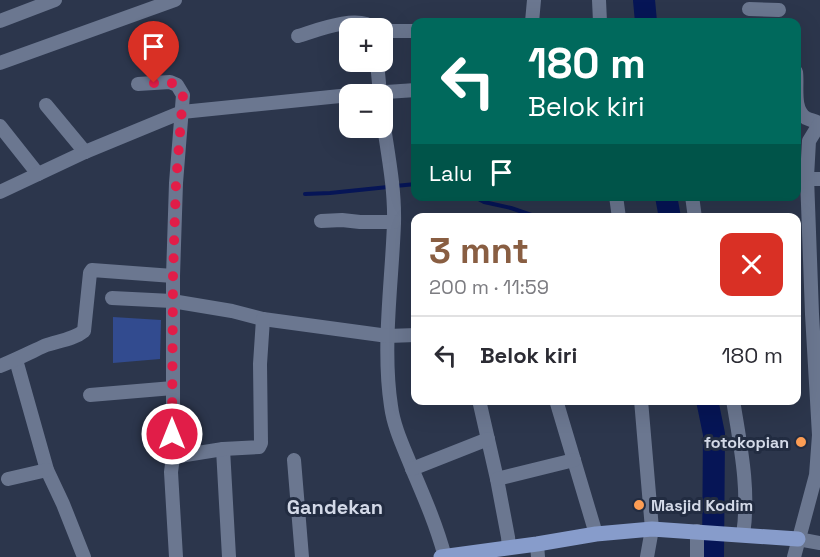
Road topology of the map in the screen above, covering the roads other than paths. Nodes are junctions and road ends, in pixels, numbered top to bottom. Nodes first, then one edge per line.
1 (55, 0) edge
2 (152, 0) edge
3 (175, 0) edge
4 (534, 0) edge
5 (599, 0) edge
6 (749, 9) dead end
7 (780, 11) edge
8 (532, 18) edge
9 (600, 18) edge
10 (0, 21) edge
11 (339, 25) edge
12 (393, 31) edge
13 (411, 31) edge
14 (298, 36) dead end
15 (0, 57) edge
16 (0, 63) edge
17 (138, 84) dead end
18 (411, 90) edge
19 (393, 92) edge
20 (339, 96) edge
21 (46, 105) dead end
22 (183, 112) junction
23 (801, 113) edge
24 (820, 123) edge
25 (0, 126) edge
26 (385, 138) edge
27 (85, 152) junction
28 (808, 152) edge
29 (38, 174) junction
30 (808, 178) edge
31 (0, 192) edge
32 (321, 221) dead end
33 (394, 222) junction
34 (173, 276) junction
35 (112, 298) dead end
36 (172, 302) junction
37 (816, 314) edge
38 (263, 319) junction
39 (411, 335) edge
40 (388, 336) junction
41 (16, 360) junction
42 (0, 366) edge
43 (173, 388) junction
44 (90, 395) dead end
45 (480, 405) edge
46 (558, 405) edge
47 (641, 405) edge
48 (734, 405) edge
49 (488, 440) junction
50 (223, 450) junction
51 (172, 457) junction
52 (294, 460) dead end
53 (574, 460) junction
54 (412, 469) junction
55 (47, 470) junction
56 (8, 479) dead end
57 (497, 480) junction
58 (652, 528) junction
59 (700, 532) junction
60 (596, 534) junction
61 (739, 534) junction
62 (798, 539) junction
63 (820, 543) edge
64 (508, 548) junction
65 (537, 551) edge
66 (84, 557) edge
67 (176, 557) edge
68 (229, 557) edge
69 (302, 557) edge
70 (444, 557) edge
71 (647, 557) edge
72 (697, 557) edge
73 (794, 557) edge

1 - 10 street
2 - 15 street
3 - 16 street
4 - 8 street
5 - 9 street
6 - 7 street
11 - 14 street
12 - 13 street
17 - 22 street
18 - 19 street
20 - 22 street
21 - 27 street
22 - 27 street
22 - 34 street
23 - 24 street
24 - 28 street
25 - 29 street
26 - 33 street
27 - 29 street
28 - 30 street
29 - 31 street
30 - 37 street
32 - 33 street
33 - 40 street
34 - 36 street
34 - 41 street
35 - 36 street
36 - 38 street
36 - 43 street
37 - 62 street
38 - 40 street
38 - 50 street
39 - 40 street
40 - 54 street
41 - 42 street
41 - 55 street
43 - 44 street
43 - 51 street
45 - 49 street
46 - 53 street
47 - 58 street
48 - 61 street
49 - 54 street
49 - 57 street
50 - 51 street
50 - 68 street
51 - 67 street
52 - 69 street
53 - 57 street
53 - 60 street
54 - 70 street
55 - 56 street
55 - 66 street
57 - 64 street
58 - 59 main road
58 - 60 main road
58 - 71 street
59 - 61 main road
59 - 72 street
60 - 65 main road
61 - 62 main road
62 - 63 street
62 - 73 street
64 - 65 main road
64 - 70 main road

